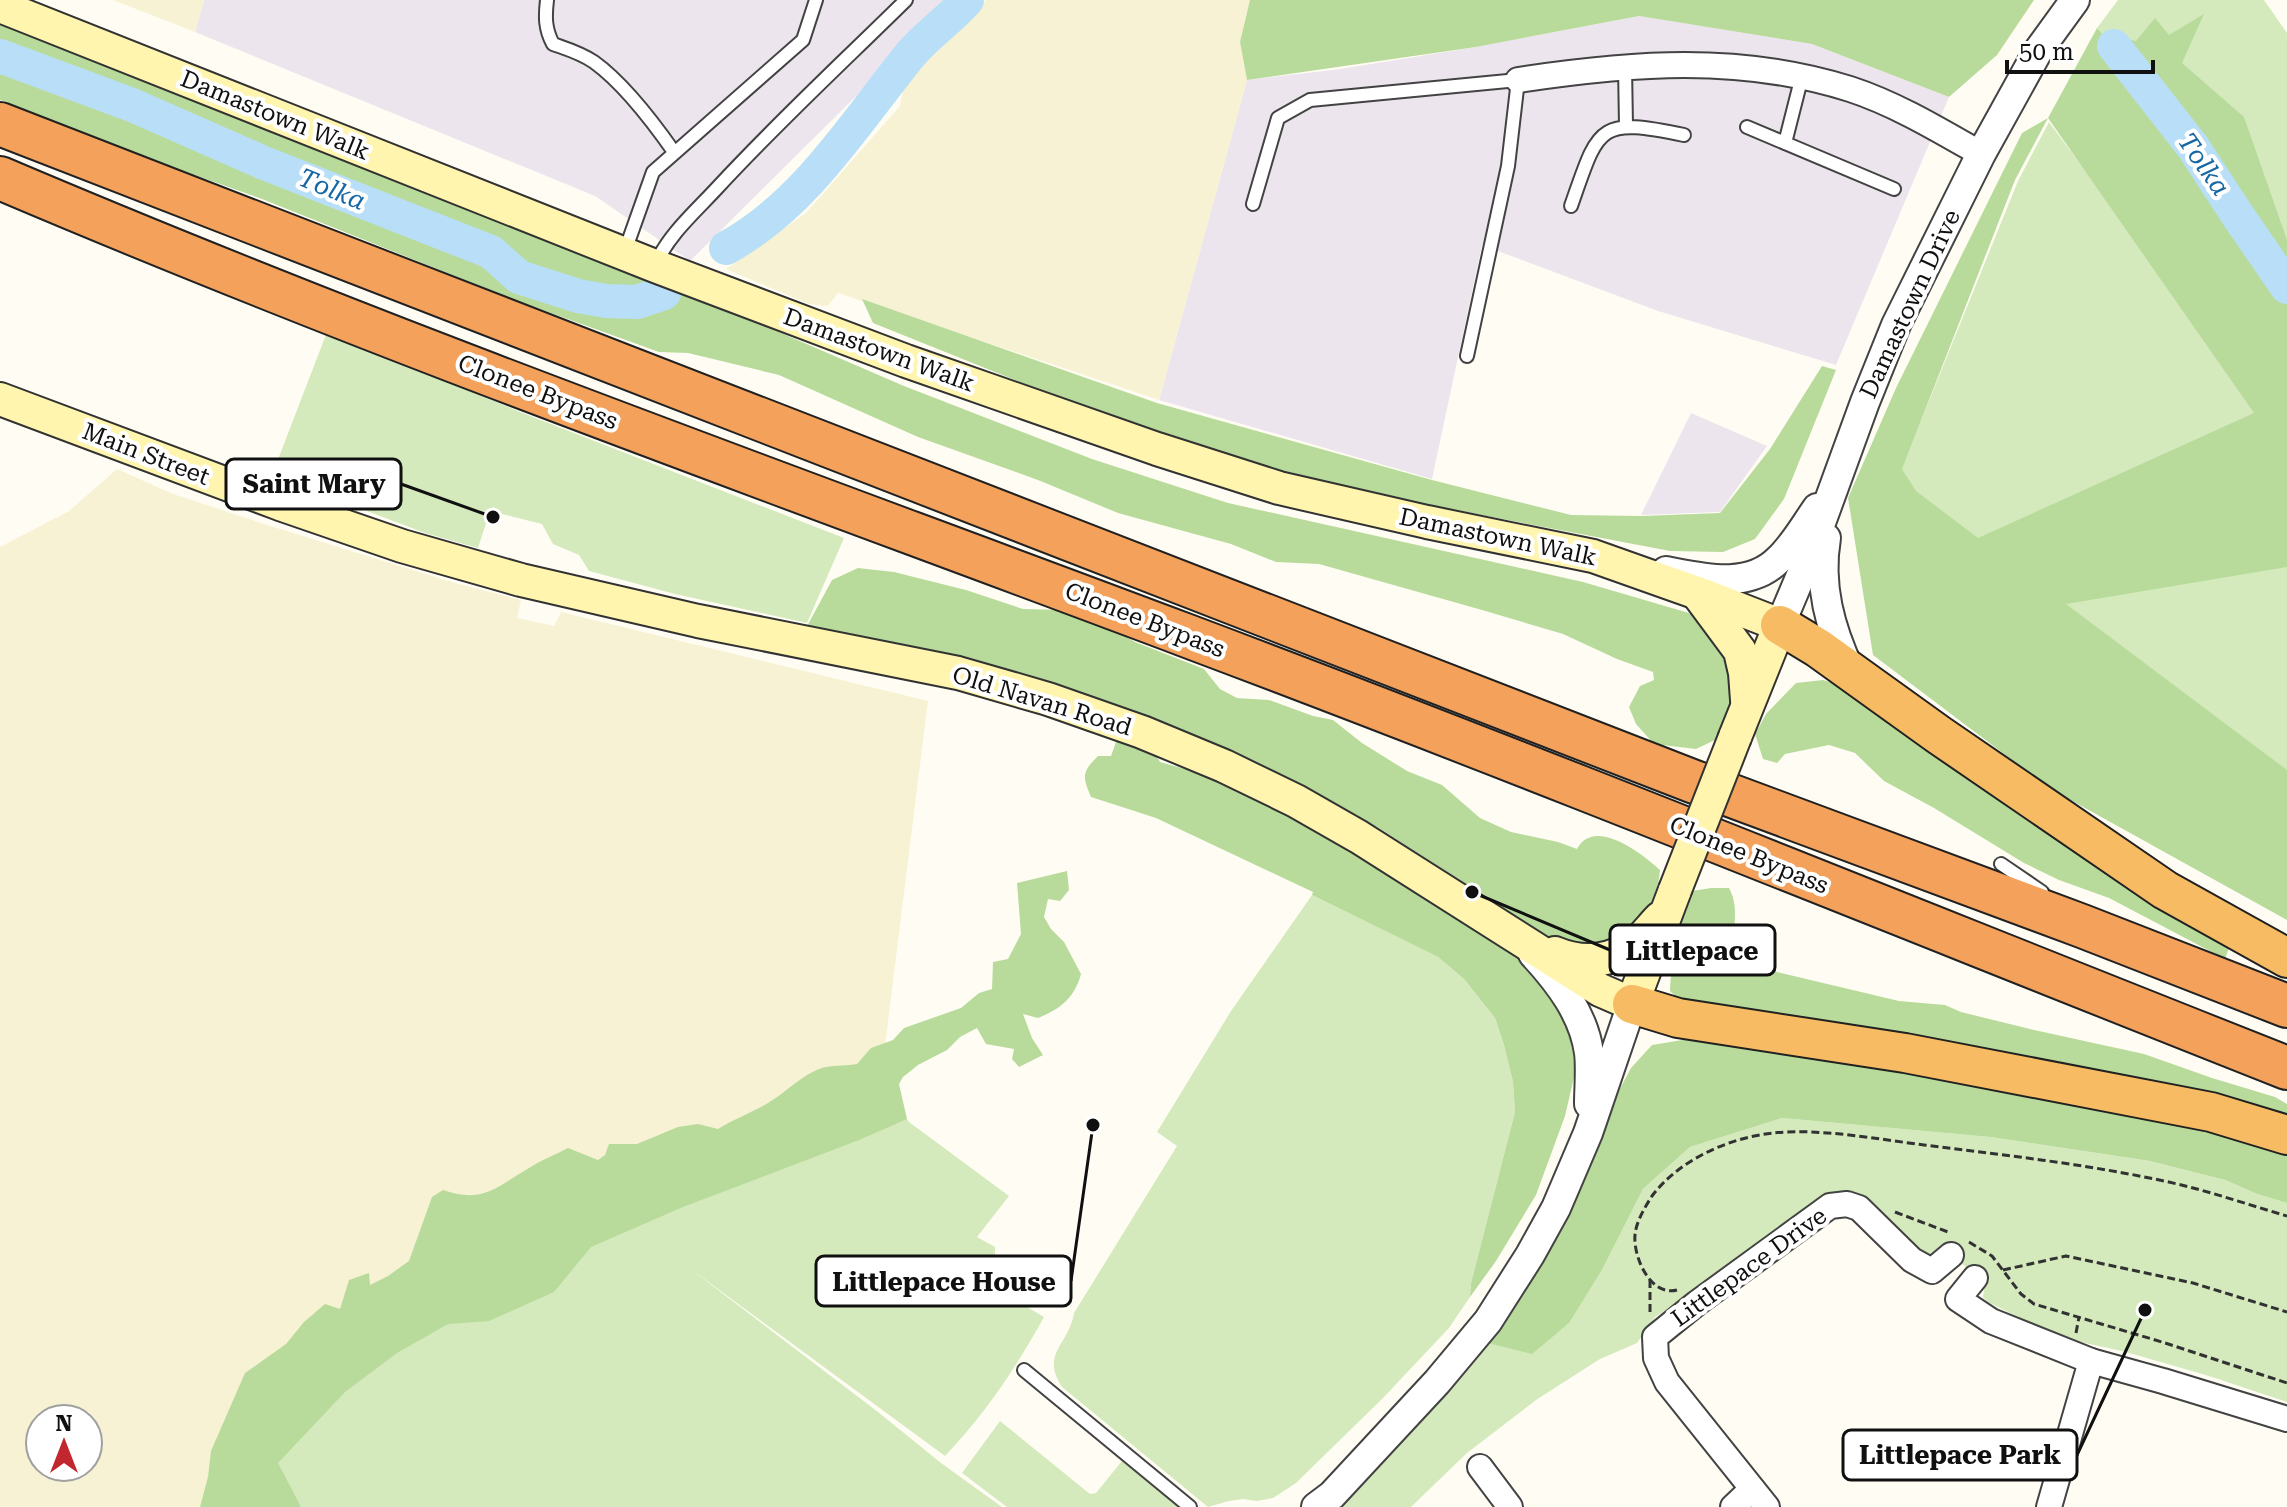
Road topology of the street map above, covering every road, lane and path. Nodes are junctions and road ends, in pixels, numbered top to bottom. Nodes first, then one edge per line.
1 (547, 0) edge
2 (816, 0) edge
3 (906, 0) edge
4 (2075, 0) edge
5 (0, 6) edge
6 (1625, 66) junction
7 (1802, 76) junction
8 (1518, 80) junction
9 (0, 124) edge
10 (1626, 126) junction
11 (1747, 127) dead end
12 (1684, 135) dead end
13 (1785, 143) junction
14 (674, 152) junction
15 (1981, 154) junction
16 (0, 178) edge
17 (1894, 189) dead end
18 (1253, 204) dead end
19 (1571, 206) dead end
20 (624, 254) junction
21 (655, 266) junction
22 (1467, 356) dead end
23 (0, 399) edge
24 (1836, 482) junction
25 (1593, 556) junction
26 (521, 580) joint
27 (1697, 593) junction
28 (1780, 625) junction
29 (1836, 661) junction
30 (1748, 704) junction
31 (2001, 864) dead end
32 (1671, 901) junction
33 (2064, 909) junction
34 (1518, 938) junction
35 (2287, 958) edge
36 (1632, 1004) junction
37 (2287, 1006) edge
38 (2287, 1068) edge
39 (1588, 1133) junction
40 (2287, 1135) edge
41 (2287, 1216) edge
42 (1951, 1255) dead end
43 (2003, 1270) dead end
44 (1975, 1278) dead end
45 (1650, 1280) junction
46 (1678, 1289) dead end
47 (1650, 1312) dead end
48 (2287, 1312) edge
49 (2091, 1361) junction
50 (1024, 1370) dead end
51 (2287, 1419) edge
52 (1480, 1467) dead end
53 (1760, 1498) edge
54 (1190, 1507) edge
55 (1316, 1507) edge
56 (1510, 1507) edge
57 (1733, 1507) edge
58 (2049, 1507) edge

1 - 14 lane
2 - 14 lane
3 - 21 lane
4 - 15 street, Damastown Drive
5 - 20 main road, Damastown Walk
6 - 7 street
6 - 8 street
6 - 10 lane
7 - 13 lane
7 - 15 street
8 - 18 lane
8 - 22 lane
9 - 33 highway, Clonee Bypass
10 - 12 lane
10 - 19 lane
11 - 13 lane
13 - 17 lane
14 - 20 lane
15 - 24 street, Damastown Drive
16 - 38 highway, Clonee Bypass
20 - 21 main road, Damastown Walk
21 - 25 main road, Damastown Walk
23 - 26 main road, Main Street
24 - 25 street
24 - 28 street, Damastown Drive
24 - 29 street
25 - 27 main road, Damastown Walk
26 - 34 main road, Old Navan Road
27 - 28 main road, Damastown Walk
27 - 30 main road
28 - 29 highway
28 - 30 main road
29 - 30 main road
29 - 35 highway
30 - 32 main road, bridge
31 - 33 lane
32 - 34 main road
32 - 36 main road
33 - 37 highway, Clonee Bypass
34 - 36 main road, Old Navan Road
34 - 39 street, Old Navan Road
36 - 39 street
36 - 40 highway
39 - 55 street
41 - 45 path
42 - 53 street, Littlepace Drive
43 - 48 path
44 - 49 street
45 - 46 path
45 - 47 path
49 - 51 street
49 - 58 street
50 - 54 lane
52 - 56 street
53 - 57 street, Littlepace Drive

